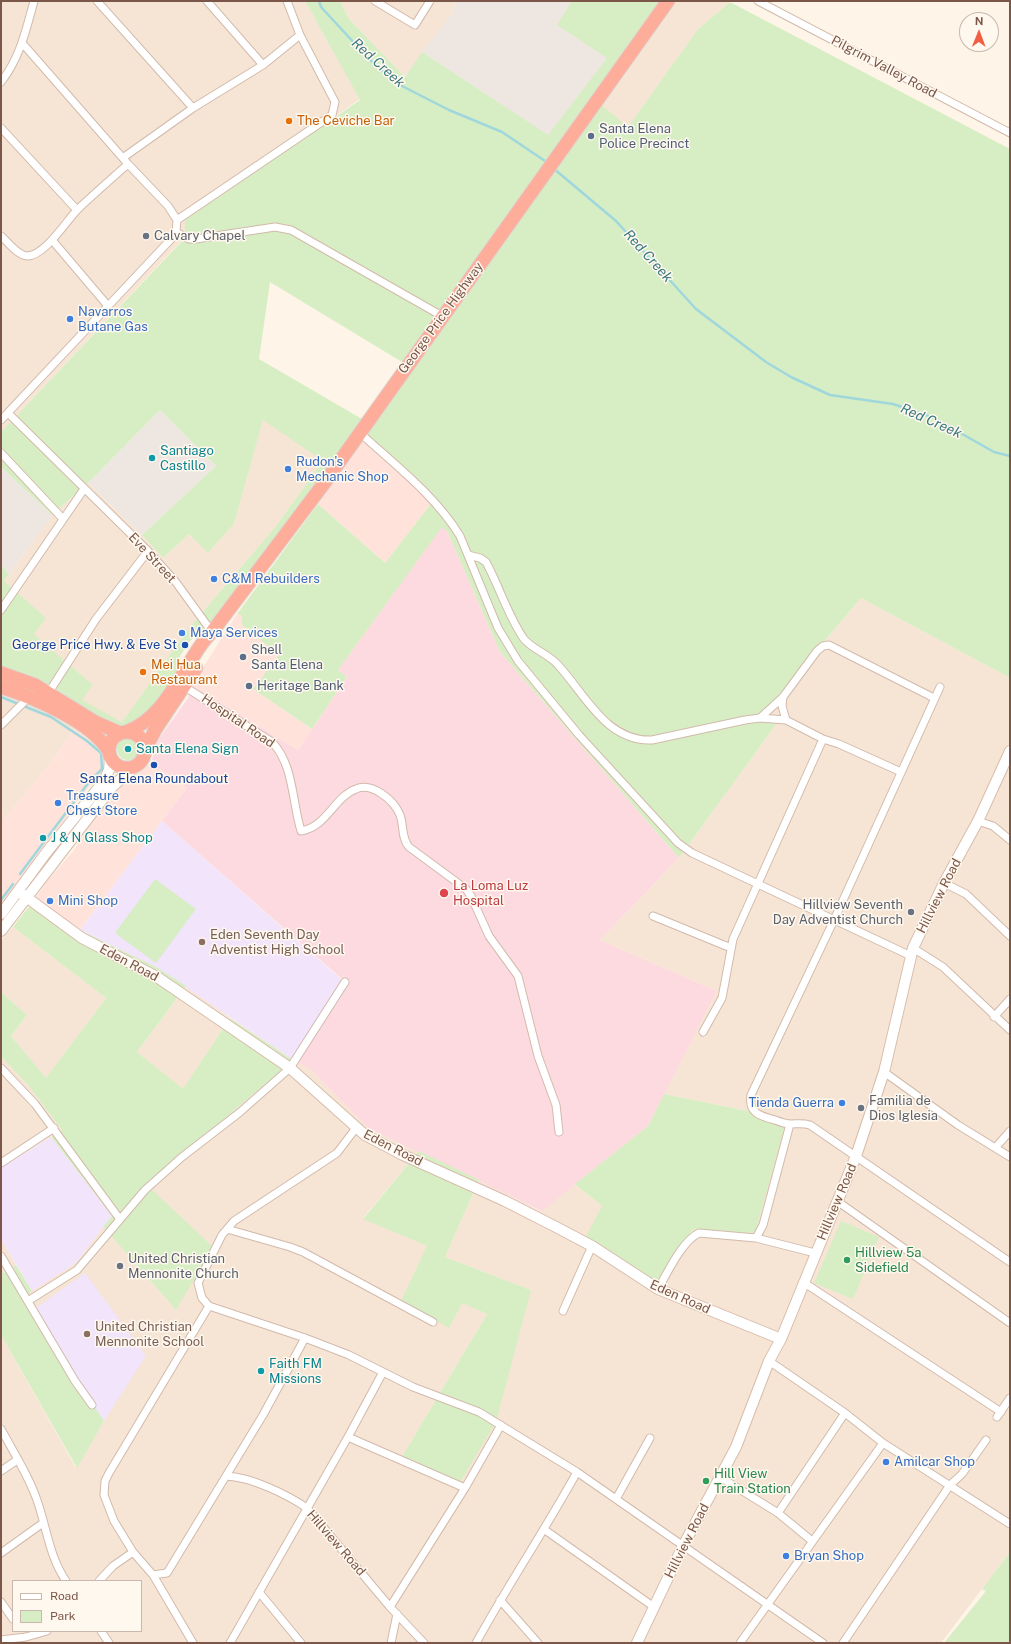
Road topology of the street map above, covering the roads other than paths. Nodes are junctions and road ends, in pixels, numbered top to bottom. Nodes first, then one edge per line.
1 (34, 1) edge
2 (97, 1) edge
3 (207, 1) edge
4 (287, 1) edge
5 (375, 1) edge
6 (430, 1) edge
7 (668, 1) edge
8 (758, 1) edge
9 (300, 35) junction
10 (23, 44) junction
11 (263, 65) junction
12 (4, 73) edge
13 (1, 82) edge
14 (193, 108) junction
15 (1, 128) edge
16 (1010, 133) edge
17 (124, 157) junction
18 (128, 164) junction
19 (77, 210) junction
20 (177, 220) junction
21 (176, 232) junction
22 (1, 236) edge
23 (52, 240) junction
24 (108, 306) junction
25 (442, 316) junction
26 (8, 413) junction
27 (1, 420) edge
28 (359, 432) junction
29 (1, 453) edge
30 (84, 489) junction
31 (63, 519) junction
32 (148, 552) junction
33 (468, 555) junction
34 (1, 610) edge
35 (212, 632) junction
36 (1, 673) edge
37 (1, 687) edge
38 (185, 687) junction
39 (940, 687) dead end
40 (49, 692) junction
41 (28, 696) junction
42 (783, 697) junction
43 (934, 698) junction
44 (760, 718) junction
45 (786, 720) junction
46 (1, 725) edge
47 (123, 732) junction
48 (823, 739) junction
49 (145, 750) junction
50 (1010, 751) edge
51 (109, 755) junction
52 (134, 767) junction
53 (901, 772) junction
54 (978, 821) junction
55 (1010, 840) edge
56 (944, 883) junction
57 (757, 884) junction
58 (18, 891) junction
59 (28, 898) junction
60 (1, 914) edge
61 (653, 916) dead end
62 (834, 920) junction
63 (1, 931) edge
64 (1010, 936) edge
65 (730, 948) junction
66 (912, 952) junction
67 (345, 982) dead end
68 (1010, 999) edge
69 (994, 1017) junction
70 (1010, 1030) edge
71 (703, 1032) dead end
72 (1, 1068) edge
73 (290, 1068) junction
74 (884, 1072) junction
75 (790, 1124) junction
76 (54, 1128) junction
77 (356, 1128) junction
78 (1010, 1131) edge
79 (559, 1132) dead end
80 (996, 1147) junction
81 (856, 1156) junction
82 (1010, 1157) edge
83 (1, 1163) edge
84 (837, 1201) junction
85 (119, 1218) junction
86 (227, 1229) junction
87 (756, 1238) junction
88 (592, 1246) junction
89 (815, 1253) junction
90 (1, 1256) edge
91 (1010, 1262) edge
92 (804, 1282) junction
93 (658, 1289) junction
94 (28, 1301) junction
95 (209, 1306) junction
96 (563, 1311) dead end
97 (433, 1322) dead end
98 (1010, 1323) edge
99 (306, 1338) junction
100 (780, 1339) junction
101 (769, 1361) junction
102 (383, 1372) junction
103 (1010, 1398) edge
104 (92, 1405) dead end
105 (845, 1413) junction
106 (501, 1425) junction
107 (1, 1429) edge
108 (348, 1437) junction
109 (650, 1438) dead end
110 (986, 1440) dead end
111 (884, 1443) junction
112 (17, 1460) junction
113 (1, 1470) edge
114 (577, 1472) junction
115 (226, 1476) junction
116 (720, 1477) junction
117 (950, 1485) junction
118 (465, 1488) junction
119 (616, 1499) junction
120 (307, 1508) junction
121 (778, 1513) junction
122 (43, 1523) junction
123 (1010, 1524) edge
124 (545, 1530) junction
125 (812, 1541) junction
126 (683, 1546) junction
127 (133, 1552) junction
128 (1, 1553) edge
129 (153, 1575) junction
130 (66, 1580) edge
131 (99, 1580) edge
132 (259, 1592) junction
133 (500, 1600) junction
134 (1, 1602) edge
135 (767, 1604) junction
136 (390, 1607) junction
137 (654, 1607) junction
138 (396, 1614) junction
139 (12, 1618) edge
140 (39, 1632) edge
141 (102, 1632) edge
142 (24, 1634) edge
143 (1, 1640) edge
144 (109, 1643) edge
145 (193, 1643) edge
146 (230, 1643) edge
147 (301, 1643) edge
148 (391, 1643) edge
149 (424, 1643) edge
150 (476, 1643) edge
151 (538, 1643) edge
152 (637, 1643) edge
153 (740, 1643) edge
154 (823, 1643) edge
155 (843, 1643) edge

1 - 10 street
2 - 14 street
3 - 11 street
4 - 9 street
5 - 6 street
7 - 25 highway, George Price Highway
8 - 16 street, Pilgrim Valley Road
9 - 11 street
9 - 20 street
10 - 12 street
10 - 17 street
11 - 14 street
12 - 13 street
14 - 17 street
15 - 19 street
17 - 18 street
18 - 19 street
18 - 20 street
19 - 23 street
20 - 21 street
21 - 24 street
21 - 25 street
22 - 23 street
23 - 24 street
24 - 26 street
25 - 28 highway, George Price Highway
26 - 27 street
26 - 30 street, Eve Street
28 - 33 street
28 - 35 highway, George Price Highway
29 - 31 street
30 - 31 street
30 - 32 street, Eve Street
31 - 34 street
32 - 35 street, Eve Street
32 - 40 street
33 - 44 street
33 - 57 street
35 - 38 highway, George Price Highway
35 - 47 highway, George Price Highway
36 - 40 highway
37 - 41 highway
38 - 49 highway, George Price Highway
38 - 79 street, Hospital Road
39 - 43 street
40 - 47 highway
41 - 46 street
41 - 51 highway
42 - 43 street
42 - 44 street
42 - 45 street
43 - 53 street
44 - 45 street
45 - 48 street
47 - 49 highway
47 - 51 highway
48 - 53 street
48 - 57 street
49 - 52 highway
50 - 54 street, Hillview Road
51 - 52 highway
51 - 58 street
52 - 59 street
53 - 62 street
54 - 55 street
54 - 56 street, Hillview Road
56 - 64 street
56 - 66 street, Hillview Road
57 - 62 street
57 - 65 street
58 - 59 street, Eden Road
58 - 60 street
59 - 63 street
59 - 73 street, Eden Road
61 - 65 street
62 - 66 street
62 - 75 street
65 - 71 street
66 - 69 street
66 - 74 street, Hillview Road
67 - 73 street
68 - 69 street
69 - 70 street
72 - 76 street
73 - 77 street, Eden Road
73 - 85 street
74 - 80 street
74 - 81 street, Hillview Road
75 - 81 street
75 - 87 street
76 - 83 street
76 - 85 street
77 - 86 street
77 - 88 street, Eden Road
78 - 80 street
80 - 82 street
81 - 84 street, Hillview Road
81 - 91 street
84 - 89 street, Hillview Road
84 - 98 street
85 - 94 street
86 - 95 street
86 - 97 street
87 - 89 street
87 - 93 street
88 - 93 street, Eden Road
88 - 96 street
89 - 92 street, Hillview Road
90 - 94 street
92 - 100 street, Hillview Road
92 - 103 street
93 - 100 street, Eden Road
94 - 104 street
95 - 99 street
95 - 127 street
99 - 102 street
99 - 115 street
100 - 101 street, Hillview Road
101 - 105 street
101 - 116 street, Hillview Road
102 - 106 street
102 - 108 street
105 - 111 street
105 - 121 street
106 - 114 street
106 - 118 street
107 - 112 street
108 - 118 street
108 - 120 street
109 - 119 street
110 - 117 street
111 - 117 street
111 - 125 street
112 - 113 street
112 - 122 street
114 - 119 street
114 - 124 street
115 - 120 street, Hillview Road
115 - 129 street
116 - 121 street
116 - 126 street, Hillview Road
117 - 123 street
117 - 155 street
118 - 136 street
119 - 126 street
120 - 132 street
120 - 136 street, Hillview Road
121 - 125 street
122 - 128 street
122 - 130 street
124 - 133 street
124 - 137 street
125 - 135 street
126 - 135 street
126 - 137 street, Hillview Road
127 - 129 street
127 - 131 street
129 - 145 street
132 - 146 street
132 - 147 street
133 - 150 street
133 - 151 street
134 - 139 street
135 - 153 street
135 - 154 street
136 - 138 street, Hillview Road
137 - 152 street, Hillview Road
138 - 148 street
138 - 149 street, Hillview Road
140 - 142 street
141 - 144 street
142 - 143 street

